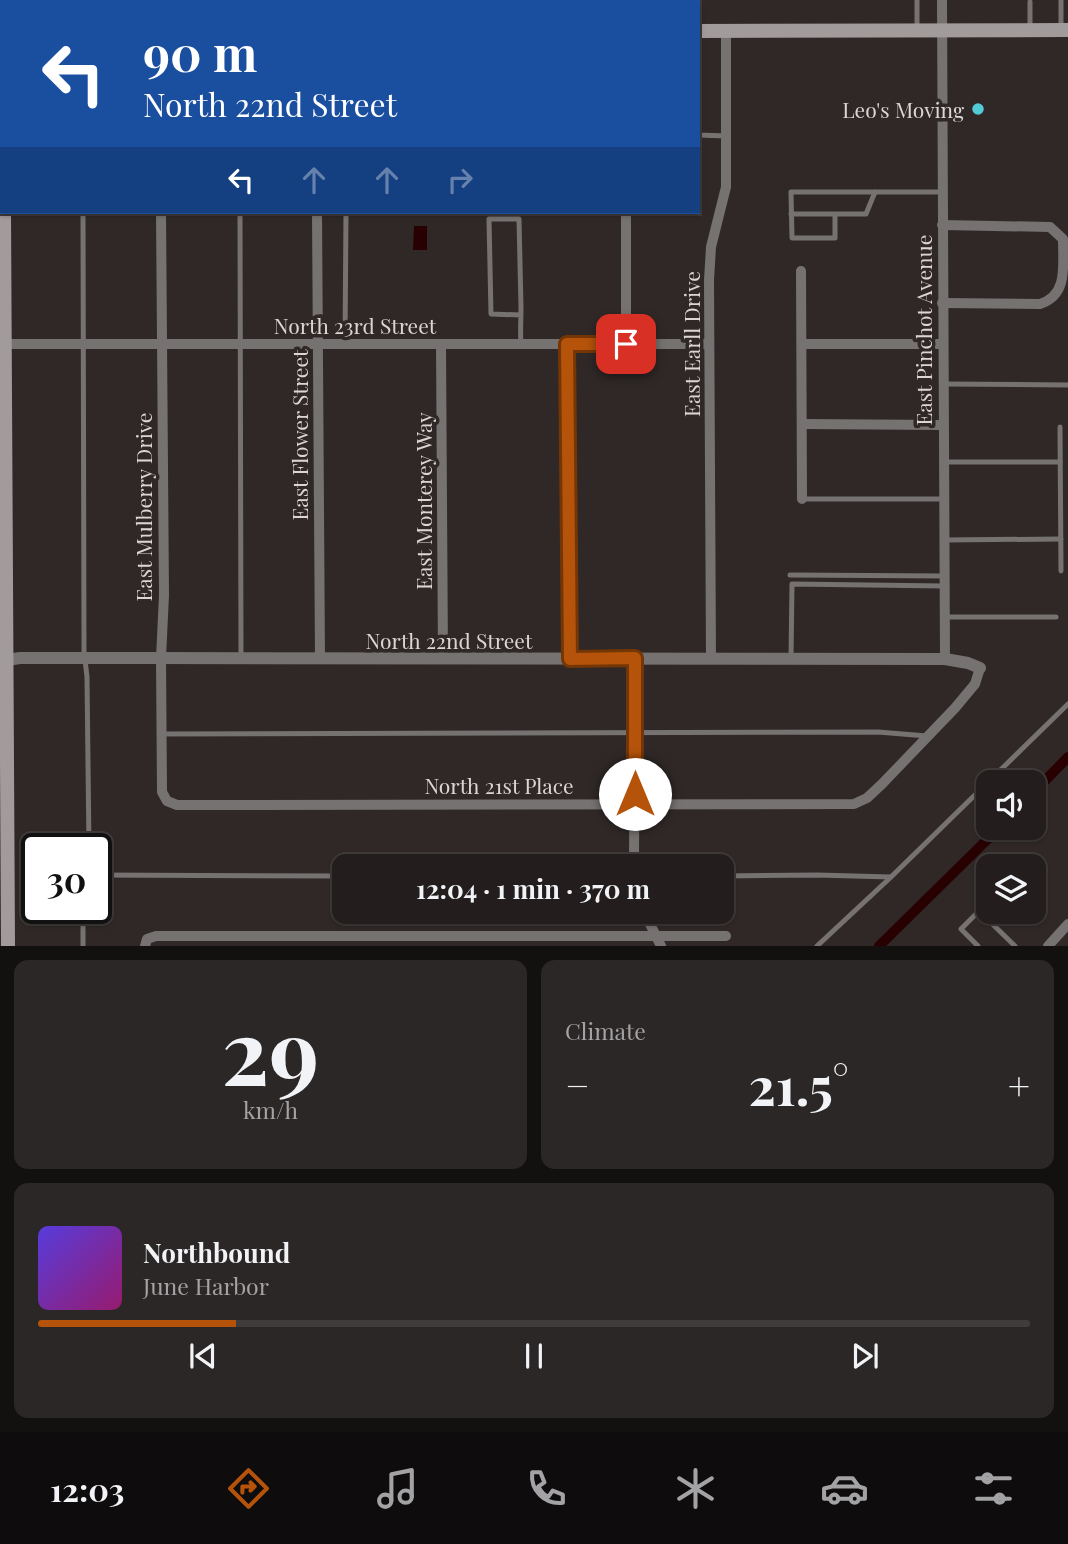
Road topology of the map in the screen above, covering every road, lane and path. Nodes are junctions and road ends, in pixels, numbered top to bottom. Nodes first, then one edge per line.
1 (254, 0) edge
2 (260, 0) edge
3 (917, 0) edge
4 (942, 0) edge
5 (1061, 1) edge
6 (1030, 2) edge
7 (917, 30) junction
8 (942, 30) junction
9 (1030, 30) junction
10 (1065, 30) edge
11 (700, 31) edge
12 (726, 31) junction
13 (700, 135) edge
14 (727, 136) junction
15 (875, 192) junction
16 (942, 192) junction
17 (4, 214) edge
18 (83, 214) edge
19 (161, 214) edge
20 (240, 214) edge
21 (317, 214) edge
22 (346, 214) edge
23 (626, 214) edge
24 (792, 214) junction
25 (835, 215) junction
26 (942, 225) junction
27 (2, 235) edge
28 (801, 271) dead end
29 (942, 303) junction
30 (521, 315) junction
31 (3, 344) edge
32 (83, 344) junction
33 (162, 344) junction
34 (241, 344) junction
35 (318, 344) junction
36 (345, 344) junction
37 (441, 344) junction
38 (521, 344) junction
39 (567, 344) junction
40 (626, 344) junction
41 (709, 344) junction
42 (802, 344) junction
43 (943, 344) junction
44 (943, 384) junction
45 (1068, 385) edge
46 (802, 424) junction
47 (943, 425) junction
48 (1060, 427) dead end
49 (943, 462) junction
50 (1060, 462) junction
51 (802, 499) joint
52 (944, 499) junction
53 (1060, 539) junction
54 (944, 540) junction
55 (1060, 571) dead end
56 (790, 575) dead end
57 (944, 581) junction
58 (944, 617) junction
59 (1056, 617) dead end
60 (85, 658) junction
61 (161, 658) junction
62 (635, 658) junction
63 (241, 659) junction
64 (320, 659) junction
65 (443, 659) junction
66 (570, 659) junction
67 (710, 659) junction
68 (792, 659) junction
69 (945, 659) junction
70 (2, 660) edge
71 (980, 668) joint
72 (1068, 704) edge
73 (161, 734) junction
74 (635, 734) junction
75 (927, 736) junction
76 (167, 801) joint
77 (635, 805) junction
78 (89, 833) edge
79 (635, 854) edge
80 (112, 876) edge
81 (332, 876) edge
82 (734, 876) edge
83 (891, 877) junction
84 (1068, 923) edge
85 (83, 924) edge
86 (651, 924) edge
87 (726, 936) dead end
88 (268, 941) edge
89 (393, 941) edge
90 (660, 941) edge
91 (146, 942) edge
92 (8, 946) edge
93 (83, 946) edge
94 (817, 946) edge
95 (978, 946) edge
96 (1015, 946) edge
97 (1048, 946) edge

1 - 2 lane
3 - 7 lane
4 - 8 street, East Pinchot Avenue
5 - 10 lane
6 - 9 lane
7 - 8 main road
7 - 12 main road
8 - 9 main road
8 - 16 street, East Pinchot Avenue
9 - 10 main road
11 - 12 main road
12 - 14 street, East Earll Drive
13 - 14 lane
14 - 41 street, East Earll Drive
15 - 16 lane
15 - 24 lane
15 - 25 lane
16 - 26 street, East Pinchot Avenue
17 - 27 main road
18 - 32 lane
19 - 33 street, East Mulberry Drive
20 - 34 lane
21 - 35 street, East Flower Street
22 - 36 lane
23 - 40 street
24 - 25 lane
24 - 25 lane
26 - 29 street, East Pinchot Avenue
26 - 29 street
27 - 31 main road
28 - 42 street
29 - 43 street, East Pinchot Avenue
30 - 30 lane
30 - 38 lane
31 - 32 street, North 23rd Street
31 - 70 main road
32 - 33 street, North 23rd Street
32 - 60 lane
33 - 34 street, North 23rd Street
33 - 61 street, East Mulberry Drive
34 - 35 street, North 23rd Street
34 - 63 lane
35 - 36 street, North 23rd Street
35 - 64 street, East Flower Street
36 - 37 street, North 23rd Street
37 - 38 street, North 23rd Street
37 - 65 street, East Monterey Way
38 - 39 street, North 23rd Street
39 - 40 street, North 23rd Street
39 - 66 street
40 - 41 street, North 23rd Street
41 - 67 street, East Earll Drive
42 - 43 street
42 - 46 street
43 - 44 street, East Pinchot Avenue
44 - 45 lane
44 - 47 street, East Pinchot Avenue
46 - 47 street
46 - 51 street
47 - 49 street, East Pinchot Avenue
48 - 50 lane
49 - 50 lane
49 - 52 street, East Pinchot Avenue
50 - 53 lane
51 - 52 lane
52 - 54 street, East Pinchot Avenue
53 - 54 lane
53 - 55 lane
54 - 57 street, East Pinchot Avenue
56 - 57 lane
57 - 58 street, East Pinchot Avenue
57 - 68 lane
58 - 59 lane
58 - 69 street, East Pinchot Avenue
60 - 61 street, North 22nd Street
60 - 70 street, North 22nd Street
60 - 78 lane
61 - 63 street, North 22nd Street
61 - 73 street, East Mulberry Drive
62 - 66 street, North 22nd Street
62 - 67 street, North 22nd Street
62 - 74 street
63 - 64 street, North 22nd Street
64 - 65 street, North 22nd Street
65 - 66 street, North 22nd Street
67 - 68 street, North 22nd Street
68 - 69 street, North 22nd Street
69 - 71 street, North 22nd Street
70 - 92 main road
71 - 75 street, North 21st Place
72 - 83 lane
73 - 74 lane
73 - 76 street, East Mulberry Drive
74 - 75 lane
74 - 77 street
75 - 77 street, North 21st Place
76 - 77 street, North 21st Place
77 - 79 street
80 - 81 lane
82 - 83 lane
83 - 94 lane
84 - 97 street
85 - 93 lane
86 - 90 street
87 - 90 street
88 - 89 street
88 - 91 street
89 - 90 street
95 - 96 lane

